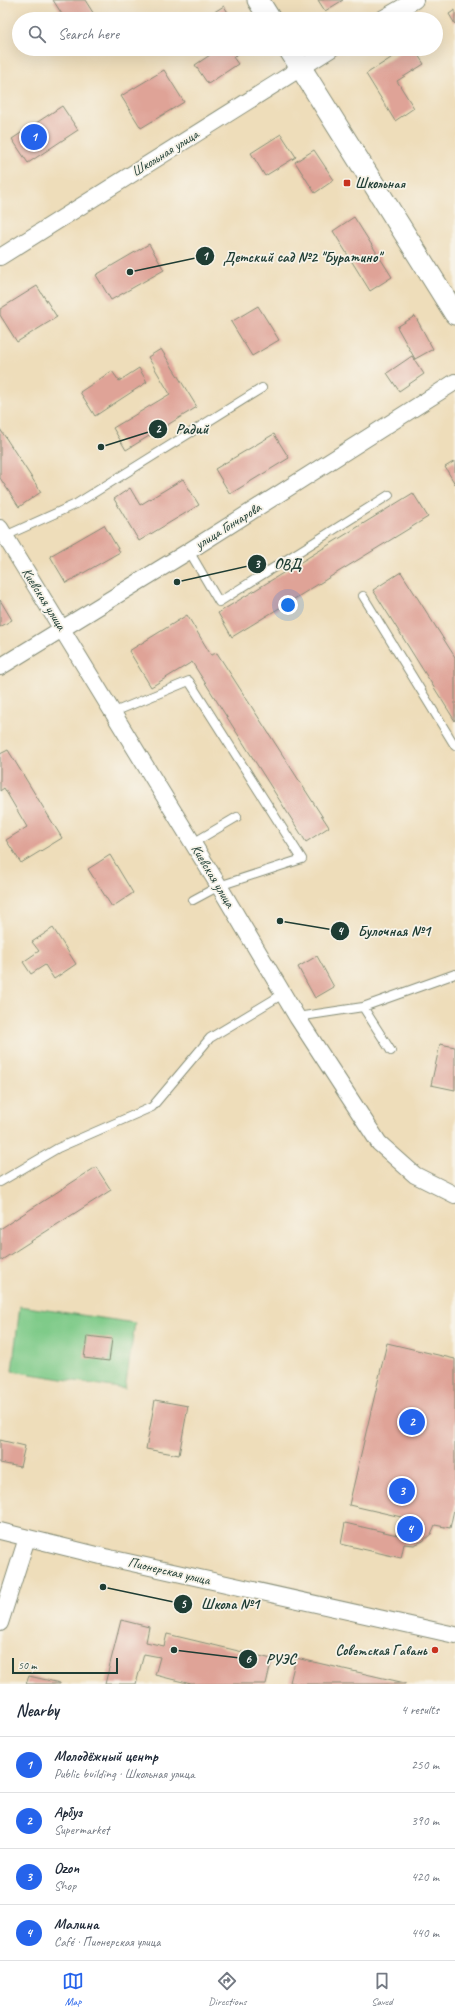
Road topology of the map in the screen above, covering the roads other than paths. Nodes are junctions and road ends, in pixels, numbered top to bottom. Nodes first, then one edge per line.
1 (258, 0) edge
2 (415, 0) edge
3 (266, 12) edge
4 (394, 12) edge
5 (293, 56) edge
6 (319, 56) edge
7 (300, 67) junction
8 (0, 257) edge
9 (455, 314) edge
10 (455, 382) edge
11 (262, 388) dead end
12 (389, 495) dead end
13 (3, 532) edge
14 (189, 551) junction
15 (363, 596) dead end
16 (63, 628) junction
17 (0, 667) edge
18 (114, 712) junction
19 (455, 746) edge
20 (237, 817) dead end
21 (193, 843) junction
22 (219, 886) junction
23 (193, 900) dead end
24 (455, 974) edge
25 (283, 994) junction
26 (363, 1007) junction
27 (297, 1017) junction
28 (391, 1051) dead end
29 (0, 1182) edge
30 (455, 1195) edge
31 (0, 1531) edge
32 (27, 1538) junction
33 (0, 1623) edge
34 (455, 1635) edge

1 - 3 street
2 - 4 street
5 - 7 street
6 - 7 street, Школьная улица
7 - 8 street, Школьная улица
7 - 9 street
10 - 14 street, улица Гончарова
11 - 13 lane
12 - 14 lane
13 - 16 street, Киевская улица
14 - 16 street, улица Гончарова
15 - 19 lane
16 - 17 street, улица Гончарова
16 - 18 street, Киевская улица
18 - 21 street, Киевская улица
18 - 22 lane
20 - 21 lane
21 - 22 street, Киевская улица
22 - 23 lane
22 - 25 street, Киевская улица
24 - 26 lane
25 - 27 street, Киевская улица
25 - 29 lane
26 - 27 lane
26 - 28 lane
27 - 30 street, Киевская улица
31 - 32 street, Пионерская улица
32 - 33 street
32 - 34 street, Пионерская улица

